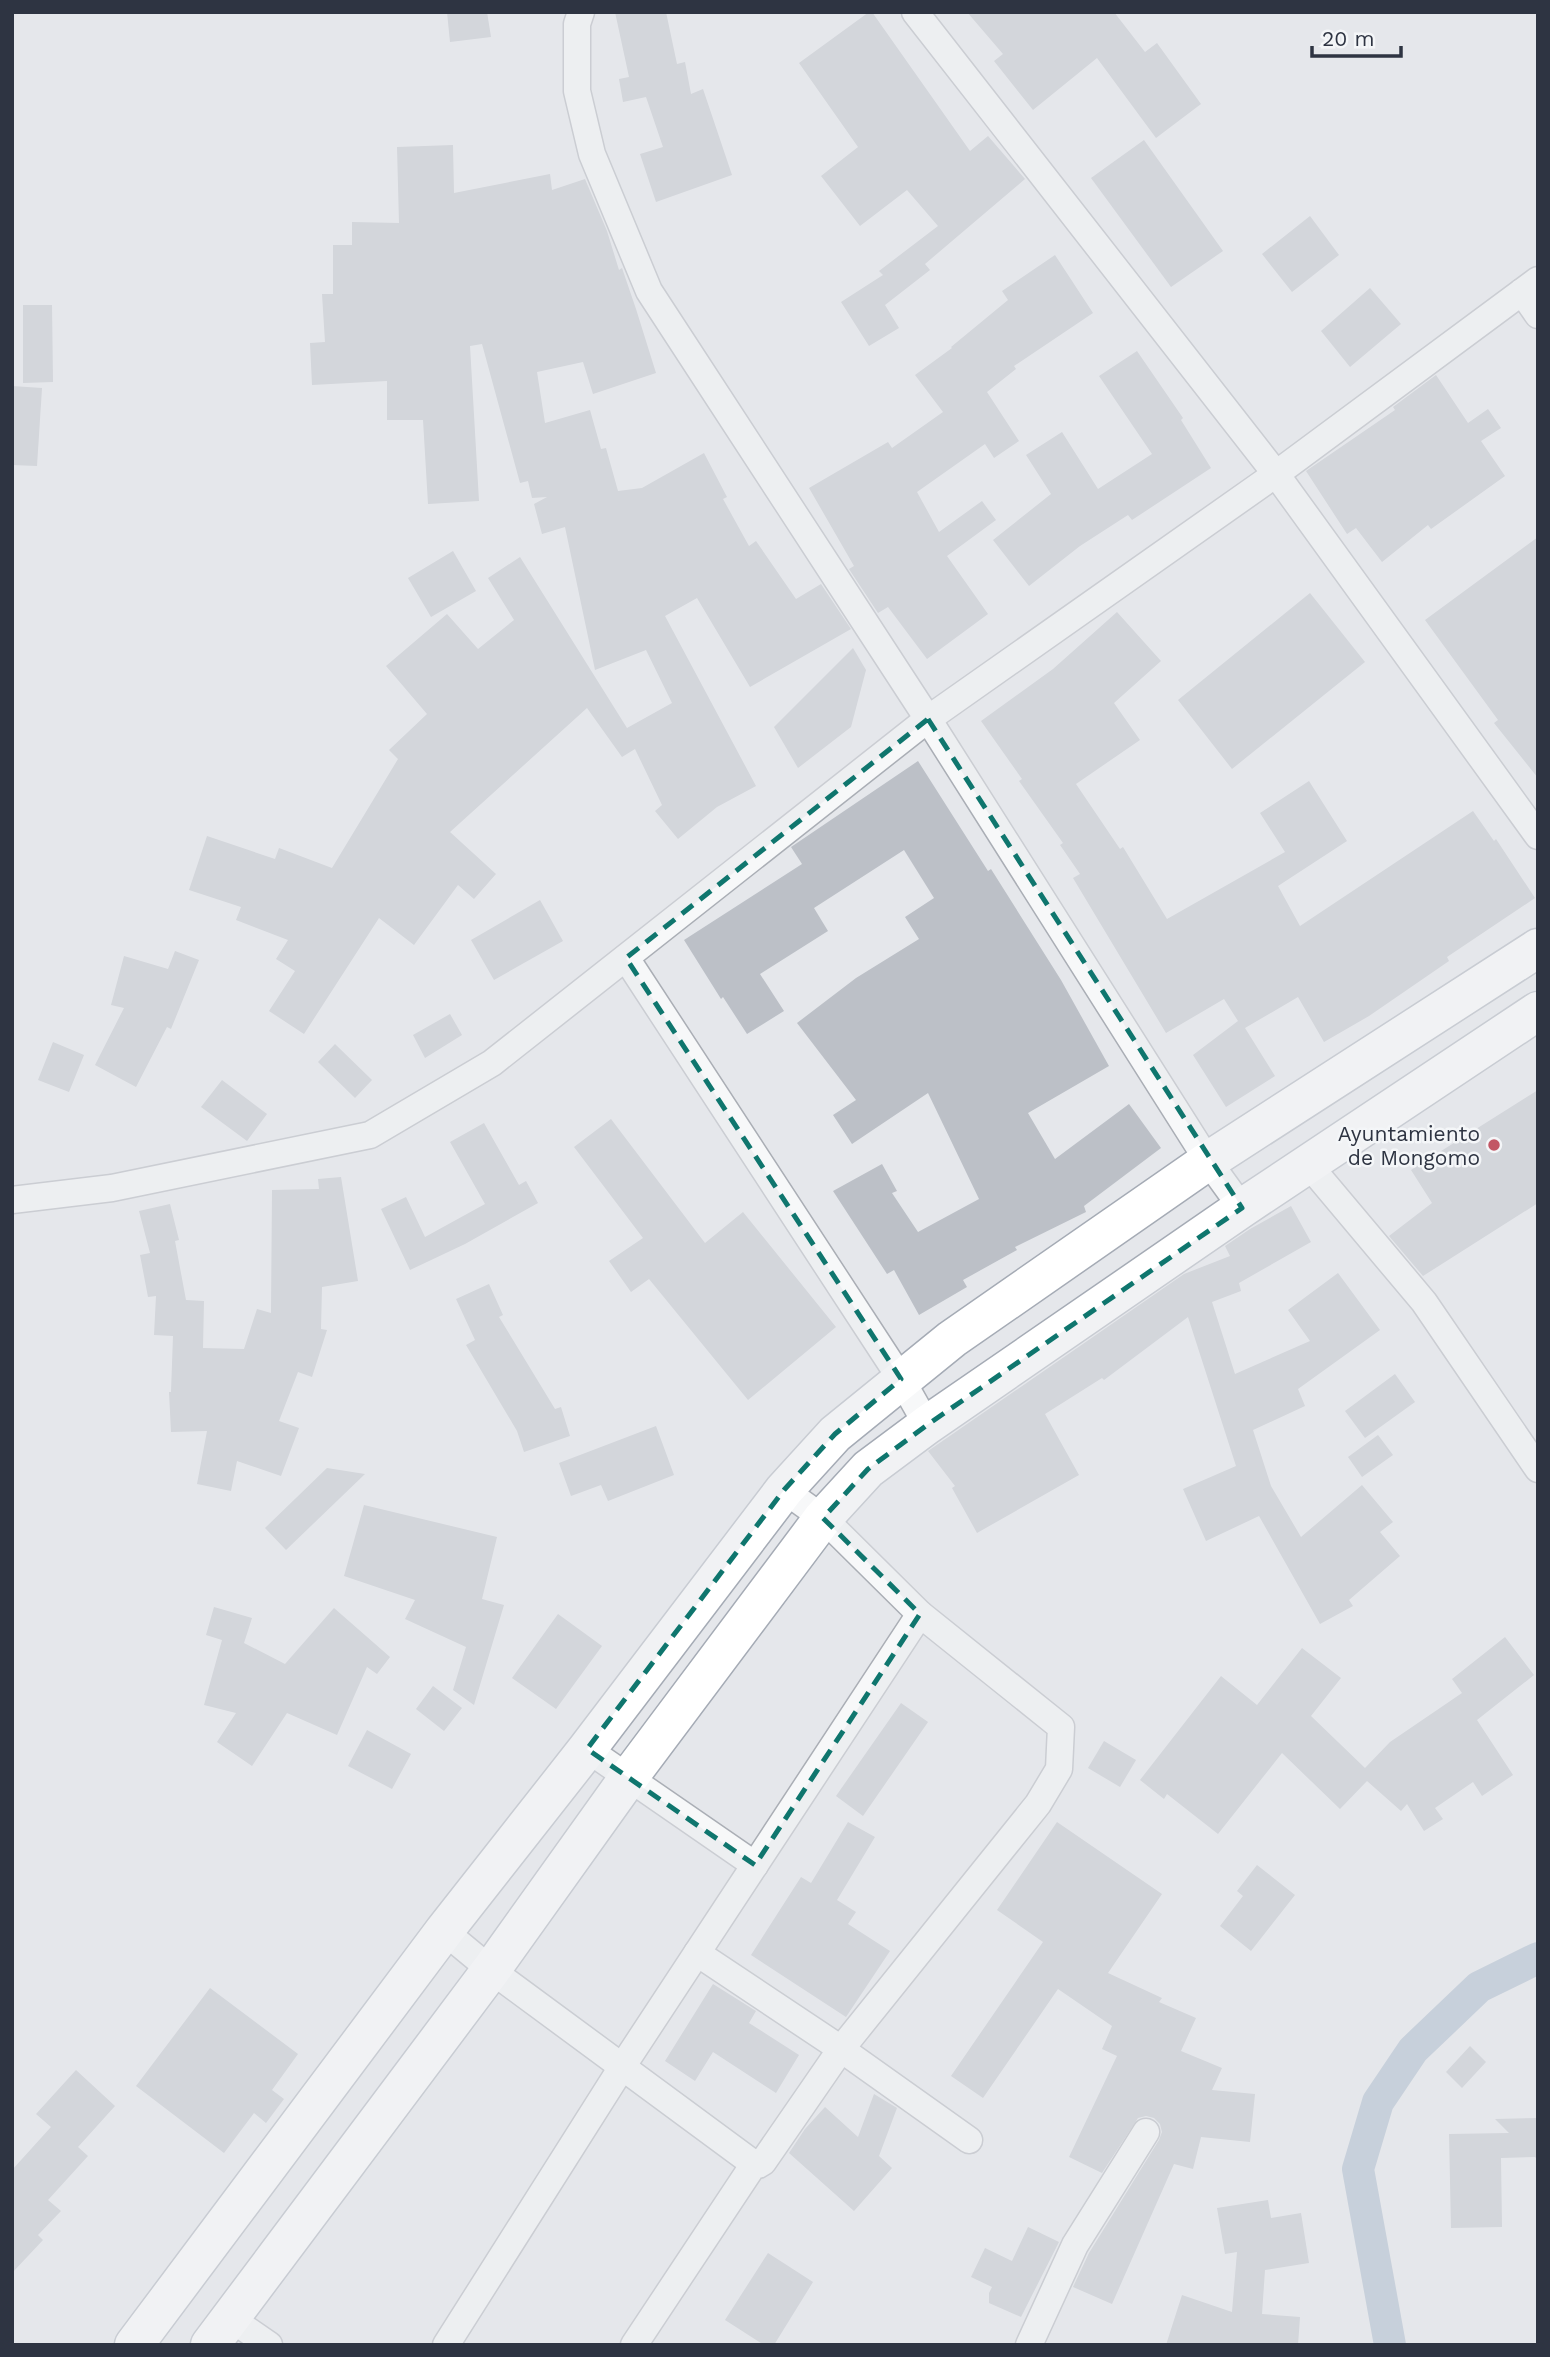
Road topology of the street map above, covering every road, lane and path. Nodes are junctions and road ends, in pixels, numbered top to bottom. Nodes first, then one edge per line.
1 (581, 12) edge
2 (915, 12) edge
3 (1530, 286) edge
4 (1538, 315) edge
5 (1276, 474) junction
6 (928, 719) junction
7 (1538, 836) edge
8 (1538, 948) edge
9 (625, 958) junction
10 (1538, 1011) edge
11 (1208, 1161) junction
12 (1308, 1164) junction
13 (12, 1200) edge
14 (1242, 1208) junction
15 (901, 1379) junction
16 (928, 1424) junction
17 (1538, 1469) edge
18 (784, 1490) junction
19 (823, 1518) junction
20 (920, 1614) junction
21 (587, 1749) junction
22 (629, 1777) junction
23 (755, 1865) junction
24 (444, 1931) junction
25 (697, 1952) junction
26 (491, 1970) junction
27 (841, 2049) junction
28 (622, 2067) junction
29 (1146, 2132) dead end
30 (970, 2140) dead end
31 (754, 2164) junction
32 (220, 2331) edge
33 (134, 2345) edge
34 (269, 2345) edge
35 (446, 2345) edge
36 (634, 2345) edge
37 (1029, 2345) edge

1 - 6 street
2 - 5 street
3 - 4 street
3 - 5 street
5 - 6 street
5 - 7 street
6 - 9 street
6 - 11 street
8 - 11 main road
9 - 13 street
9 - 15 street
10 - 12 main road
11 - 14 street
11 - 15 main road
12 - 14 main road
12 - 17 street
14 - 16 main road
15 - 16 street
15 - 18 main road
16 - 19 main road
18 - 19 street
18 - 21 main road
19 - 20 street
19 - 22 main road
20 - 23 street
20 - 27 street
21 - 22 street
21 - 24 main road
22 - 23 street
22 - 26 main road
23 - 25 street
24 - 26 street
24 - 33 main road
25 - 27 street
25 - 28 street
26 - 28 street
26 - 32 main road
27 - 30 street
27 - 31 street
28 - 31 street
28 - 35 street
29 - 37 street
31 - 36 street
32 - 34 street

